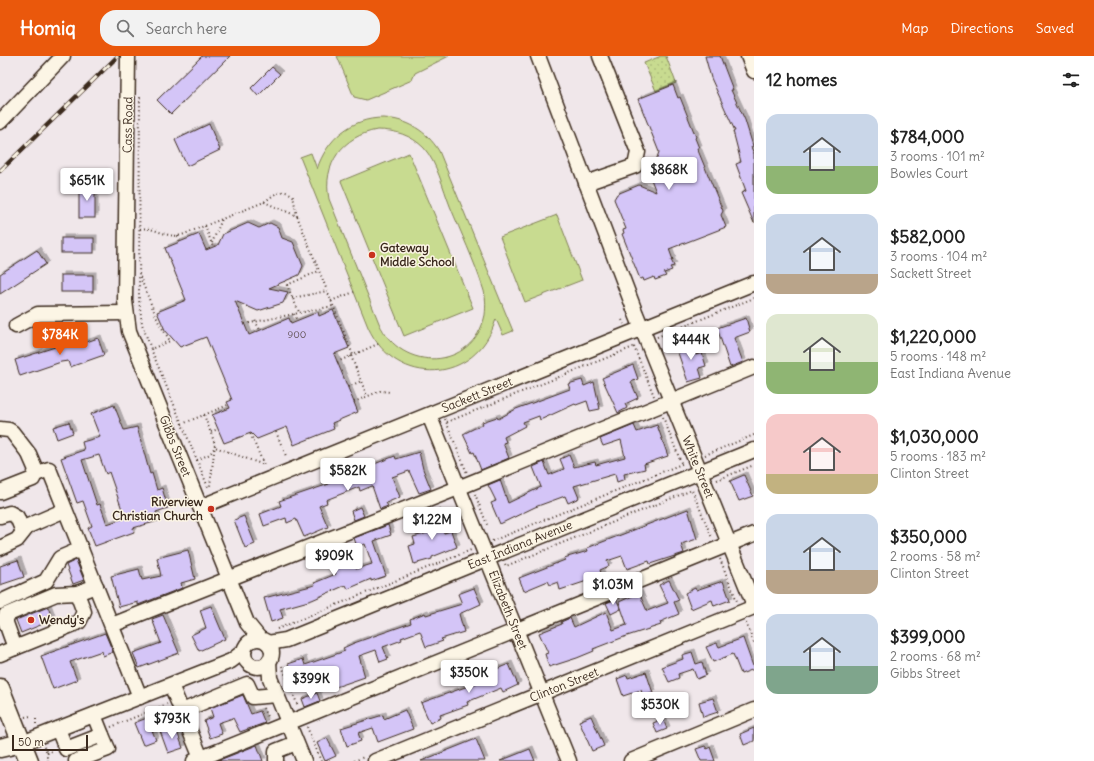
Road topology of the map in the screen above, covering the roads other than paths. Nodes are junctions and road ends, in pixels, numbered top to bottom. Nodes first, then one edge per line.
1 (63, 56) edge
2 (128, 56) edge
3 (538, 56) edge
4 (600, 56) edge
5 (748, 56) edge
6 (754, 71) edge
7 (0, 122) edge
8 (586, 183) junction
9 (754, 283) edge
10 (126, 313) junction
11 (16, 326) dead end
12 (645, 335) junction
13 (754, 367) edge
14 (671, 400) junction
15 (429, 415) junction
16 (0, 429) edge
17 (754, 450) edge
18 (697, 466) junction
19 (42, 471) junction
20 (458, 488) junction
21 (0, 492) edge
22 (200, 507) junction
23 (66, 510) junction
24 (0, 516) edge
25 (754, 534) edge
26 (20, 536) junction
27 (729, 544) junction
28 (0, 548) edge
29 (81, 549) junction
30 (484, 552) junction
31 (230, 579) junction
32 (96, 586) junction
33 (77, 593) junction
34 (0, 602) edge
35 (754, 606) edge
36 (5, 620) junction
37 (112, 625) junction
38 (69, 626) junction
39 (516, 630) junction
40 (15, 648) junction
41 (258, 652) junction
42 (0, 654) edge
43 (171, 685) junction
44 (0, 688) edge
45 (542, 694) junction
46 (277, 695) junction
47 (140, 697) junction
48 (754, 710) edge
49 (182, 711) junction
50 (94, 715) junction
51 (288, 723) junction
52 (58, 729) junction
53 (102, 735) junction
54 (22, 743) junction
55 (296, 743) junction
56 (0, 748) edge
57 (68, 755) edge
58 (203, 759) edge
59 (83, 760) edge
60 (29, 761) edge
61 (276, 761) edge
62 (304, 761) edge
63 (374, 761) edge
64 (569, 761) edge
65 (631, 761) edge

1 - 7 street
2 - 10 street, Cass Road
3 - 8 street, White Street
4 - 8 street
5 - 6 street
8 - 12 street, White Street
9 - 12 street, Sackett Street
10 - 11 street
10 - 22 street, Gibbs Street
12 - 14 street, White Street
12 - 15 street, Sackett Street
13 - 14 street
14 - 18 street, White Street
14 - 20 street
15 - 20 street, Elizabeth Street
15 - 22 street, Sackett Street
16 - 19 street
17 - 18 street, East Indiana Avenue
18 - 27 street, White Street
18 - 30 street, East Indiana Avenue
19 - 21 street
19 - 23 street
20 - 30 street, Elizabeth Street
20 - 31 street
22 - 31 street, Gibbs Street
23 - 26 street
23 - 29 street
24 - 26 street
25 - 27 street
26 - 28 street
27 - 35 street, White Street
27 - 39 street
29 - 32 street
29 - 34 street
30 - 39 street, Elizabeth Street
30 - 41 street, East Indiana Avenue
31 - 37 street
31 - 41 street, Gibbs Street
32 - 33 street
32 - 37 street
33 - 36 street
33 - 38 street
35 - 45 street, Clinton Street
36 - 38 street
36 - 40 street
37 - 47 street
38 - 40 street
39 - 45 street, Elizabeth Street
39 - 51 street
40 - 42 street
41 - 43 street, East Indiana Avenue
41 - 46 street, Gibbs Street
43 - 47 street, East Indiana Avenue
43 - 49 street
44 - 54 main road
45 - 63 street, Clinton Street
45 - 64 street, Elizabeth Street
46 - 49 street
46 - 51 street, Gibbs Street
47 - 50 street, East Indiana Avenue
48 - 65 street
49 - 58 street
50 - 52 street, East Indiana Avenue
50 - 53 street
51 - 55 street, Gibbs Street
51 - 58 street
52 - 54 street, East Indiana Avenue
52 - 57 street
53 - 57 street
53 - 59 street
54 - 56 main road
54 - 60 main road
55 - 61 street
55 - 62 street, Gibbs Street

